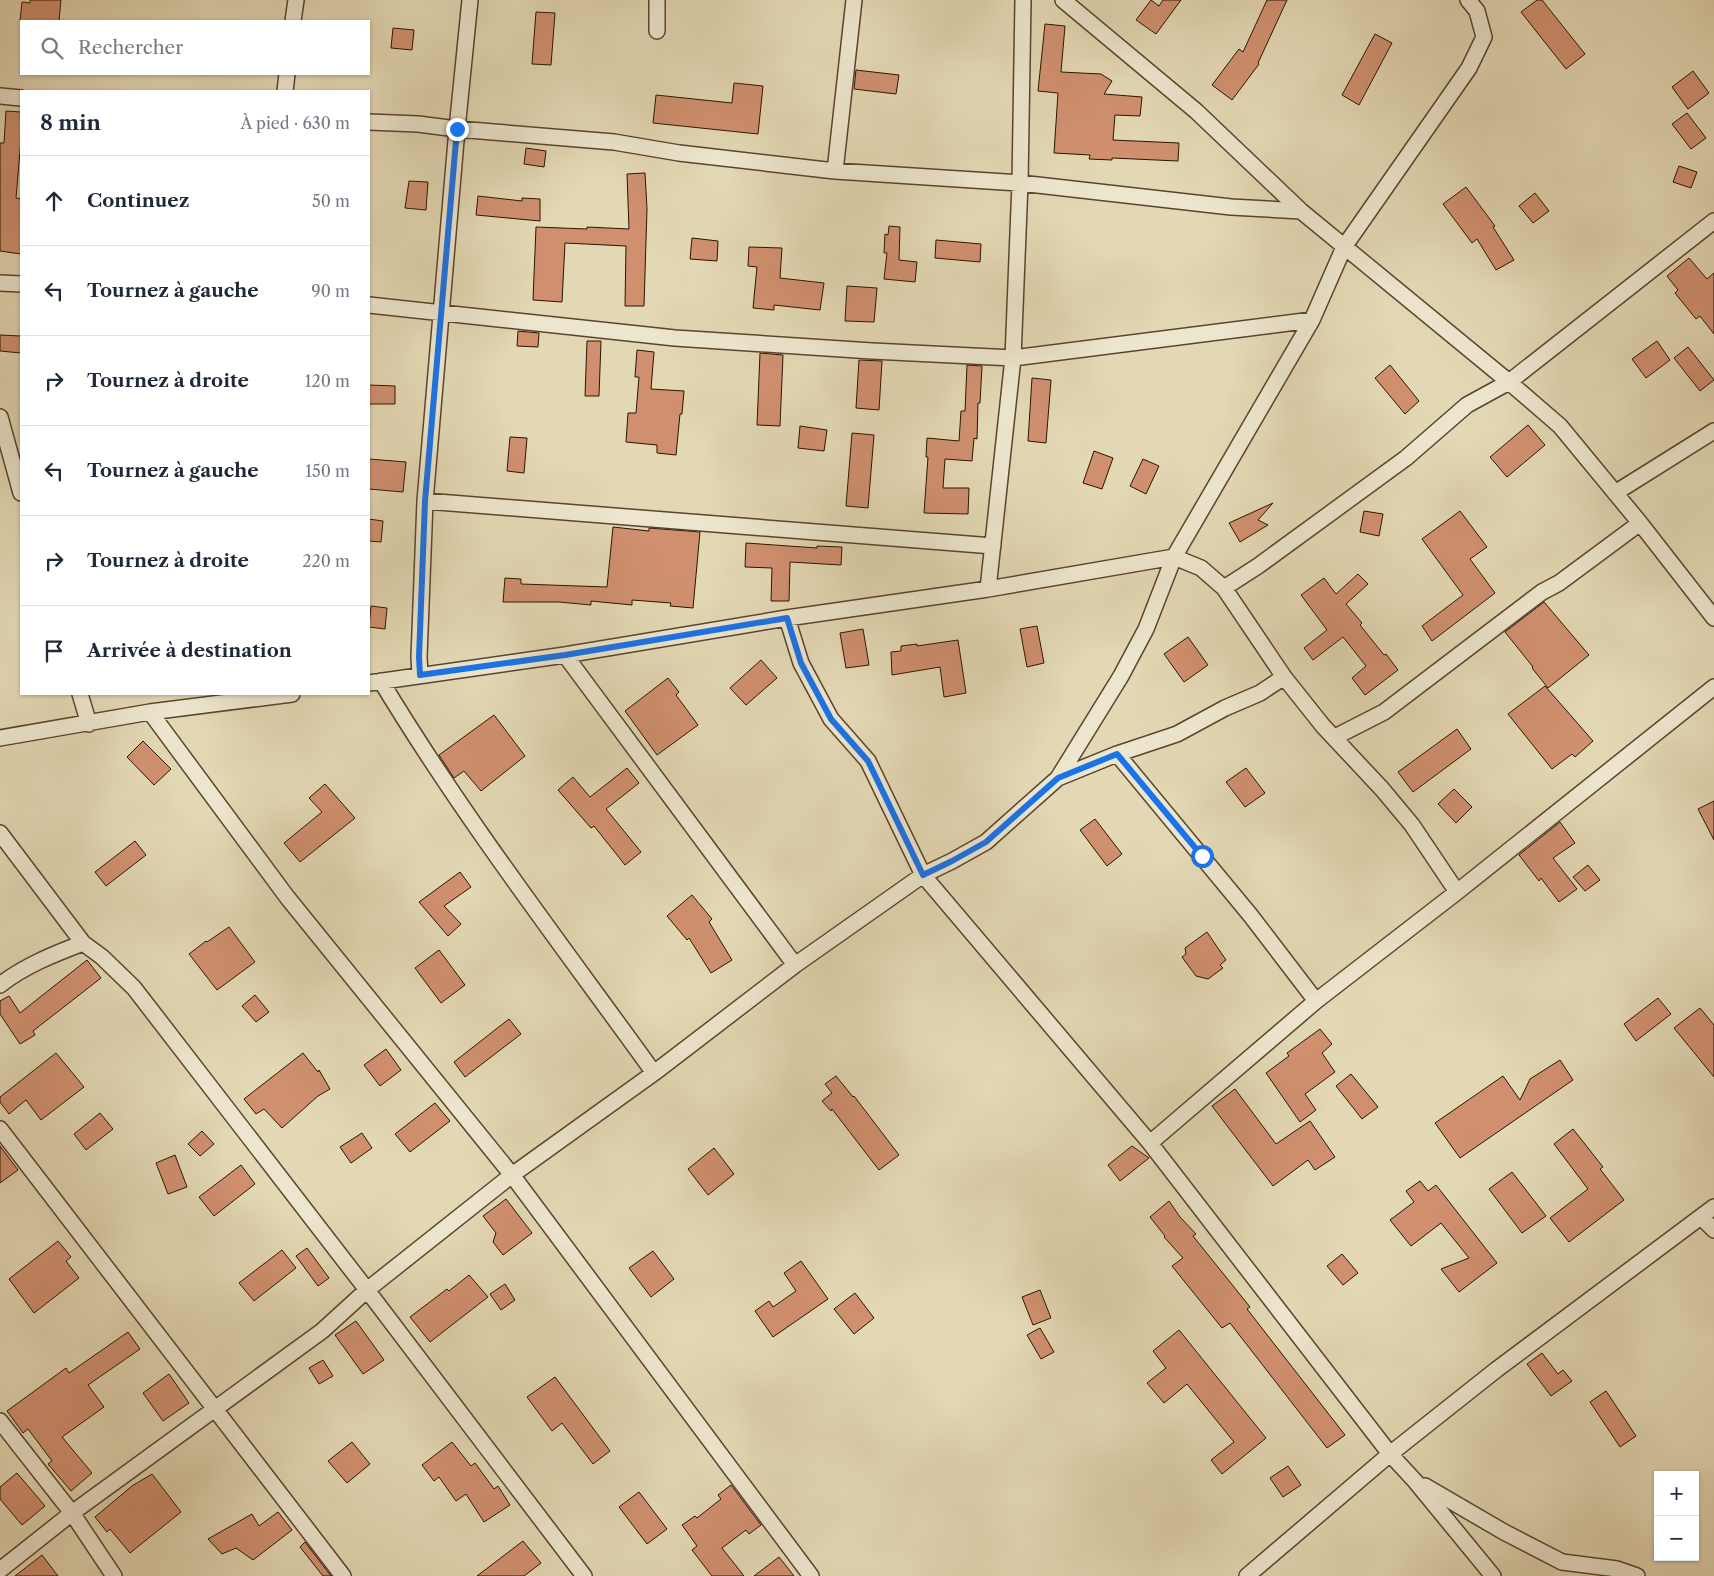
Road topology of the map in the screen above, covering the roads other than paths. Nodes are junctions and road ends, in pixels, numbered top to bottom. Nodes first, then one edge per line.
1 (296, 0) edge
2 (470, 0) edge
3 (657, 0) edge
4 (854, 0) edge
5 (1023, 0) edge
6 (1063, 0) edge
7 (1468, 0) edge
8 (293, 20) edge
9 (657, 31) dead end
10 (287, 75) edge
11 (285, 90) edge
12 (0, 96) edge
13 (20, 98) edge
14 (370, 122) edge
15 (457, 129) junction
16 (835, 171) junction
17 (1020, 183) junction
18 (1300, 211) junction
19 (1714, 221) edge
20 (1344, 246) junction
21 (0, 283) edge
22 (20, 284) edge
23 (370, 305) edge
24 (442, 313) junction
25 (1312, 320) junction
26 (1013, 358) junction
27 (1509, 382) junction
28 (0, 417) edge
29 (1714, 432) edge
30 (17, 457) edge
31 (20, 483) edge
32 (1615, 493) junction
33 (425, 501) junction
34 (1640, 523) junction
35 (993, 546) junction
36 (1174, 557) junction
37 (1224, 588) junction
38 (988, 589) junction
39 (787, 618) junction
40 (1714, 618) edge
41 (565, 655) junction
42 (420, 675) junction
43 (1284, 677) junction
44 (375, 682) edge
45 (1714, 687) edge
46 (80, 695) edge
47 (278, 695) edge
48 (237, 698) edge
49 (150, 712) junction
50 (89, 724) junction
51 (1335, 737) junction
52 (0, 738) edge
53 (1117, 754) junction
54 (1058, 778) junction
55 (0, 833) edge
56 (923, 875) junction
57 (1457, 892) junction
58 (83, 943) junction
59 (795, 965) junction
60 (0, 985) edge
61 (1316, 1001) junction
62 (654, 1073) junction
63 (0, 1128) edge
64 (1150, 1142) junction
65 (512, 1175) junction
66 (1714, 1207) edge
67 (1701, 1218) junction
68 (1714, 1230) edge
69 (367, 1290) junction
70 (215, 1409) junction
71 (0, 1421) edge
72 (1390, 1454) junction
73 (1415, 1481) junction
74 (72, 1513) junction
75 (0, 1570) edge
76 (114, 1576) edge
77 (343, 1576) edge
78 (584, 1576) edge
79 (811, 1576) edge
80 (1247, 1576) edge
81 (1493, 1576) edge
82 (1637, 1576) edge

1 - 8 street
2 - 15 street
3 - 9 street
4 - 16 street
5 - 17 street
6 - 18 street
7 - 20 street
10 - 11 street
12 - 13 street
14 - 15 street
15 - 16 street
15 - 24 street
16 - 17 street
17 - 18 street
17 - 26 street
18 - 20 street
19 - 27 street
20 - 25 street
20 - 27 street
21 - 22 street
23 - 24 street
24 - 26 street
24 - 33 street
25 - 26 street
25 - 36 street
26 - 35 street
27 - 32 street
27 - 37 street
28 - 30 street
29 - 32 street
30 - 31 street
32 - 34 street
33 - 35 street
33 - 42 street
34 - 40 street
34 - 51 street
35 - 38 street
36 - 37 street
36 - 38 street
36 - 54 street
37 - 43 street
38 - 39 street
39 - 41 street
39 - 56 street
41 - 42 street
41 - 59 street
42 - 44 street
43 - 51 street
43 - 53 street
44 - 62 street
45 - 57 street
46 - 50 street
47 - 48 street
48 - 49 street
49 - 50 street
49 - 65 street
50 - 52 street
51 - 57 street
53 - 54 street
53 - 61 street
54 - 56 street
55 - 58 street
56 - 59 street
56 - 64 street
57 - 61 street
58 - 60 street
58 - 69 street
59 - 62 street
61 - 64 street
62 - 65 street
63 - 70 street
64 - 72 street
65 - 69 street
65 - 79 street
66 - 67 street
67 - 68 street
67 - 72 street
69 - 70 street
69 - 78 street
70 - 74 street
70 - 77 street
71 - 74 street
72 - 73 street
72 - 80 street
73 - 81 street
73 - 82 street
74 - 75 street
74 - 76 street

